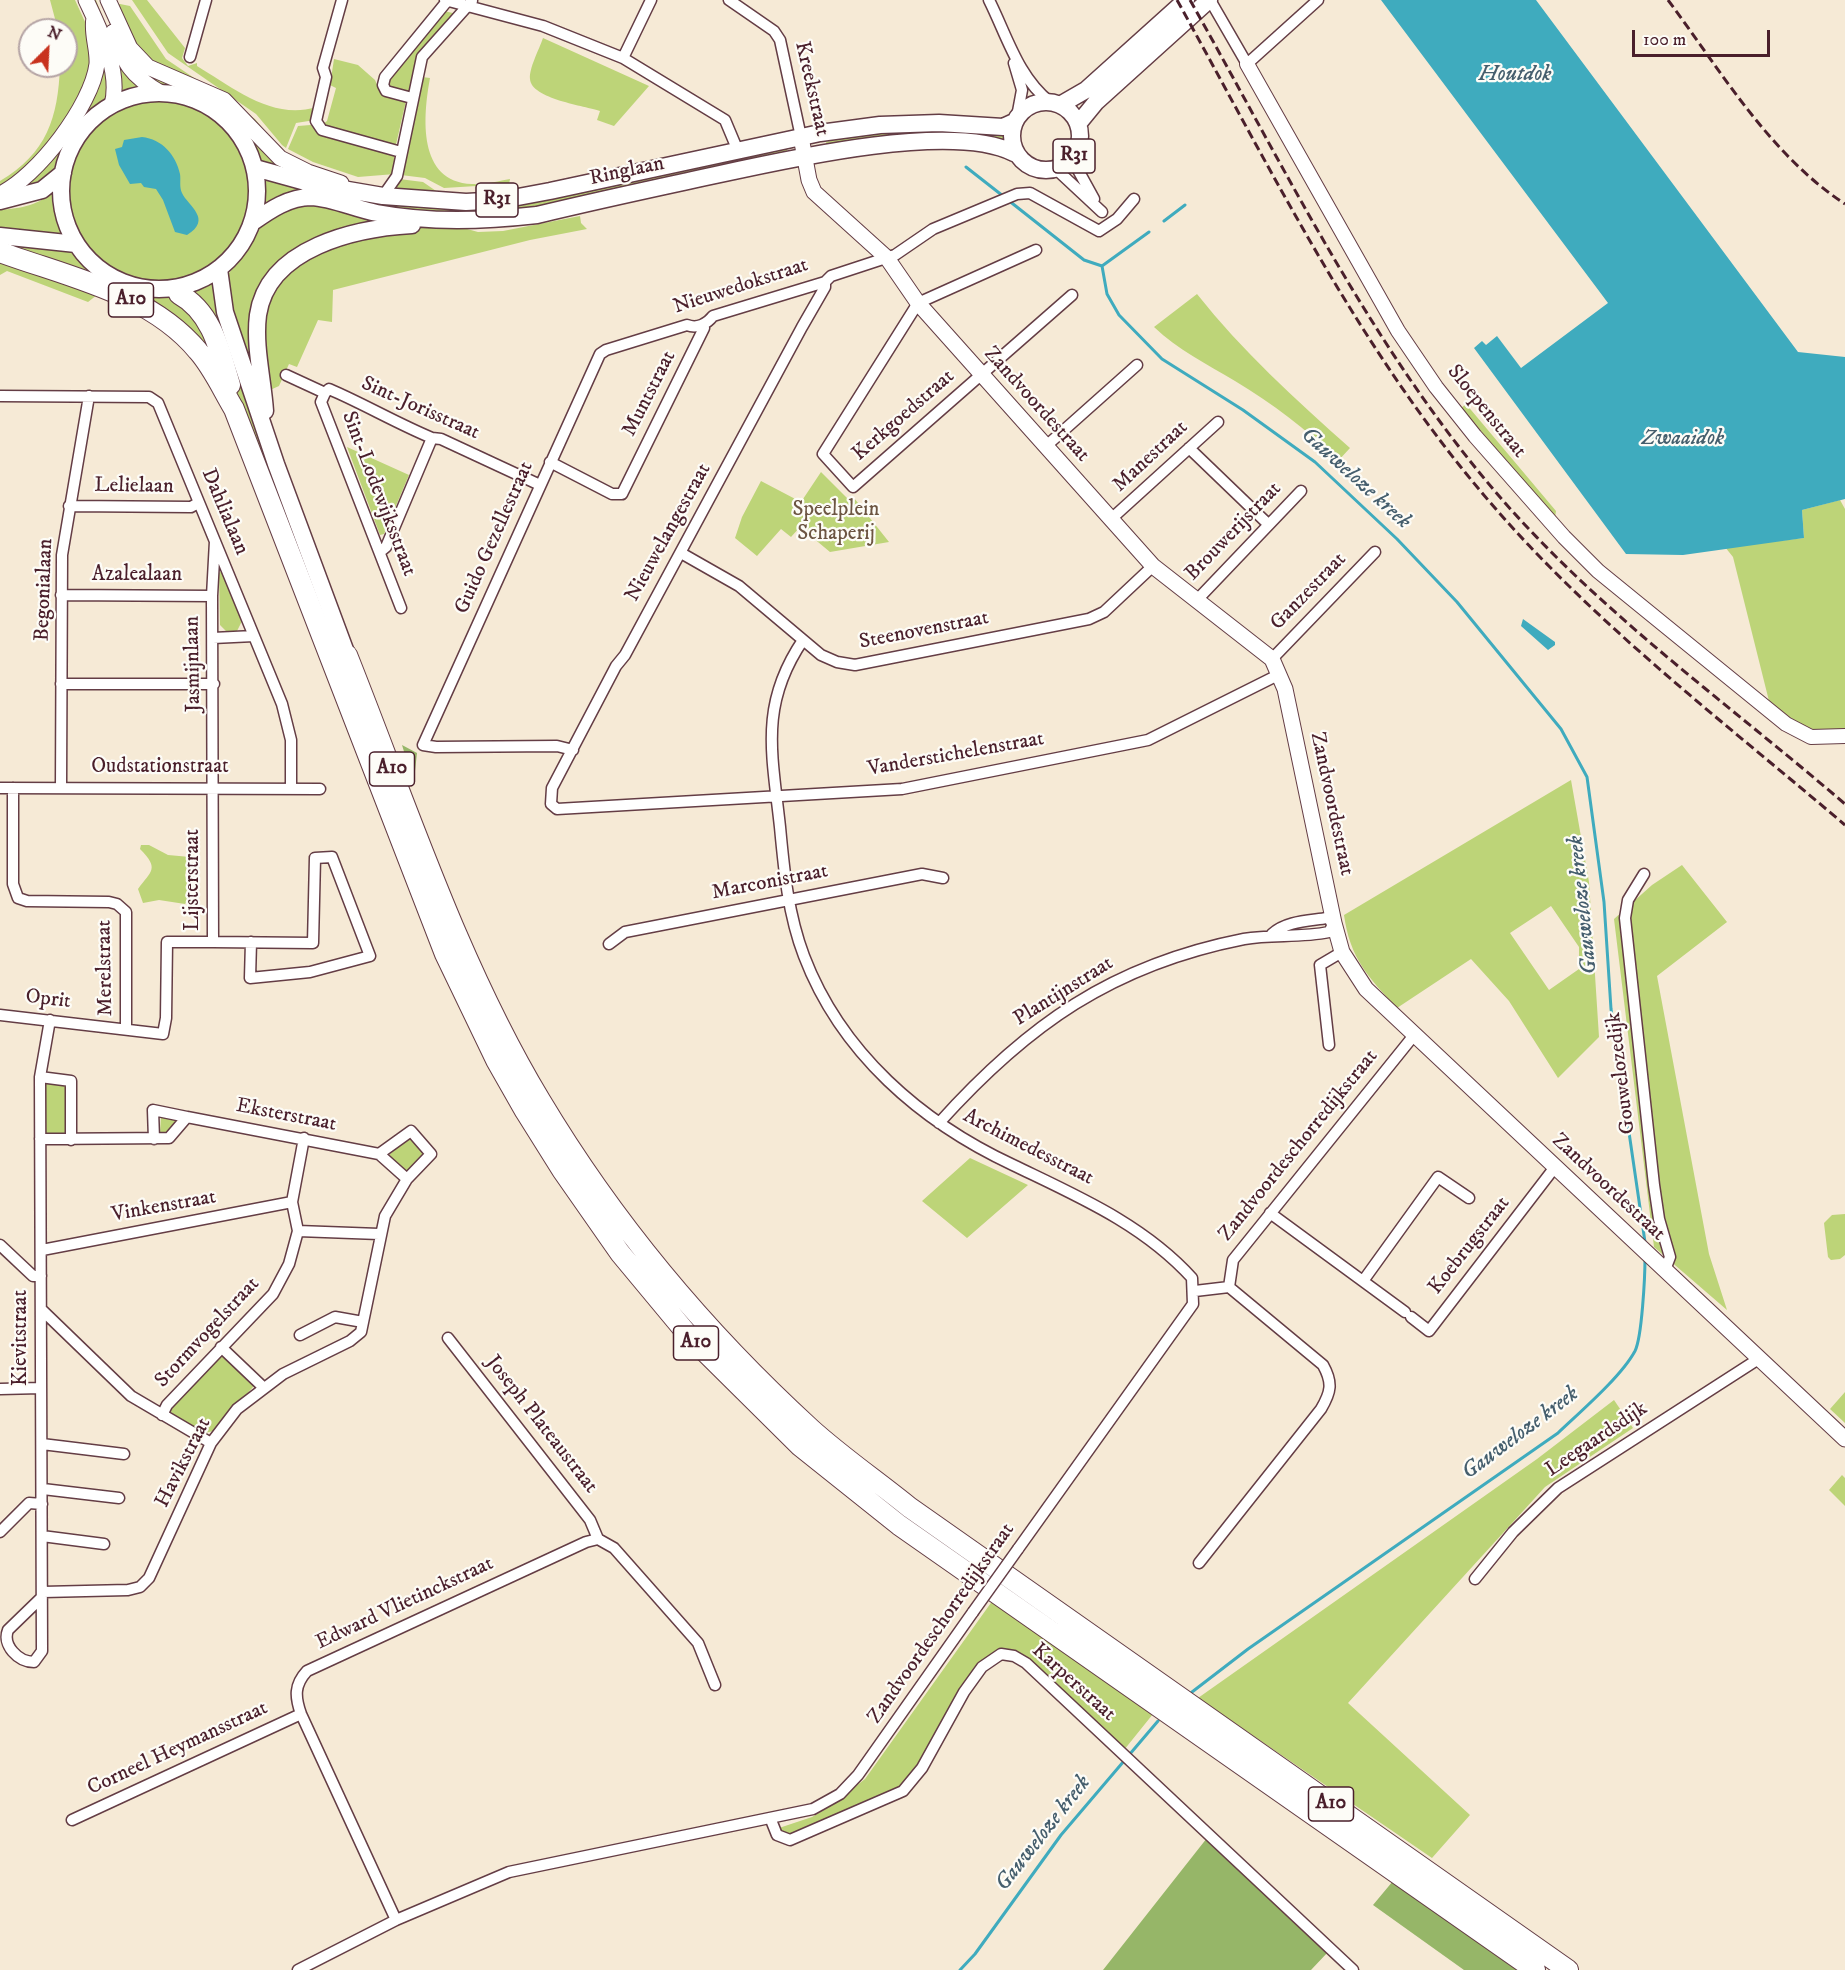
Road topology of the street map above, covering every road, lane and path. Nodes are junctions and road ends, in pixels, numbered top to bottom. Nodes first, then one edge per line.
1 (86, 0) edge
2 (101, 0) edge
3 (108, 0) edge
4 (206, 0) edge
5 (342, 0) edge
6 (447, 0) edge
7 (651, 0) edge
8 (729, 0) edge
9 (989, 0) edge
10 (1186, 0) edge
11 (1210, 0) edge
12 (1318, 0) edge
13 (471, 2) edge
14 (94, 18) junction
15 (1005, 34) junction
16 (190, 57) dead end
17 (623, 58) junction
18 (1247, 64) junction
19 (161, 93) junction
20 (412, 98) junction
21 (1055, 104) junction
22 (112, 105) junction
23 (1016, 120) junction
24 (1078, 124) junction
25 (801, 137) junction
26 (738, 151) junction
27 (401, 153) junction
28 (1014, 153) junction
29 (804, 157) junction
30 (1072, 159) junction
31 (255, 168) junction
32 (1057, 170) junction
33 (63, 174) junction
34 (363, 193) junction
35 (0, 194) edge
36 (383, 196) junction
37 (1134, 199) dead end
38 (0, 201) edge
39 (444, 221) junction
40 (253, 222) junction
41 (0, 236) edge
42 (76, 244) junction
43 (1036, 250) dead end
44 (0, 252) edge
45 (886, 258) junction
46 (219, 269) junction
47 (825, 282) junction
48 (172, 291) junction
49 (1072, 296) dead end
50 (918, 303) junction
51 (703, 325) junction
52 (606, 350) joint
53 (1137, 365) dead end
54 (286, 375) dead end
55 (981, 375) junction
56 (325, 393) junction
57 (0, 396) edge
58 (89, 396) junction
59 (234, 409) junction
60 (1218, 422) dead end
61 (267, 436) junction
62 (432, 438) junction
63 (1045, 447) junction
64 (1189, 448) junction
65 (550, 462) junction
66 (540, 485) junction
67 (1301, 490) dead end
68 (198, 503) junction
69 (69, 506) junction
70 (1110, 520) junction
71 (1268, 524) junction
72 (215, 541) junction
73 (380, 552) junction
74 (1375, 552) dead end
75 (681, 553) junction
76 (1153, 566) junction
77 (62, 595) junction
78 (212, 596) junction
79 (1196, 601) junction
80 (401, 608) dead end
81 (254, 636) junction
82 (213, 638) junction
83 (803, 640) junction
84 (347, 656) joint
85 (1272, 659) junction
86 (1281, 674) junction
87 (61, 684) junction
88 (214, 684) junction
89 (1845, 736) edge
90 (573, 750) junction
91 (61, 787) junction
92 (0, 788) edge
93 (13, 788) junction
94 (214, 788) junction
95 (291, 788) junction
96 (320, 789) dead end
97 (776, 796) junction
98 (551, 804) joint
99 (1644, 874) dead end
100 (943, 878) dead end
101 (788, 899) junction
102 (1334, 923) junction
103 (213, 942) junction
104 (250, 942) junction
105 (609, 944) dead end
106 (1342, 952) junction
107 (0, 1015) edge
108 (50, 1020) junction
109 (126, 1029) junction
110 (163, 1034) joint
111 (1414, 1034) junction
112 (1329, 1045) dead end
113 (40, 1077) junction
114 (187, 1117) junction
115 (939, 1123) junction
116 (304, 1138) junction
117 (40, 1139) junction
118 (154, 1139) junction
119 (71, 1140) junction
120 (379, 1154) junction
121 (1555, 1167) junction
122 (407, 1179) junction
123 (1469, 1198) dead end
124 (292, 1202) junction
125 (1270, 1213) junction
126 (298, 1231) junction
127 (379, 1234) junction
128 (0, 1245) edge
129 (42, 1250) junction
130 (1662, 1267) junction
131 (41, 1276) junction
132 (1363, 1281) junction
133 (1229, 1287) junction
134 (1195, 1291) junction
135 (42, 1310) junction
136 (363, 1322) junction
137 (300, 1335) dead end
138 (448, 1338) dead end
139 (221, 1347) junction
140 (1760, 1358) junction
141 (263, 1387) junction
142 (41, 1388) junction
143 (0, 1389) edge
144 (162, 1415) junction
145 (1845, 1439) edge
146 (211, 1443) junction
147 (42, 1444) junction
148 (124, 1454) dead end
149 (43, 1489) junction
150 (119, 1498) dead end
151 (42, 1504) junction
152 (0, 1532) edge
153 (42, 1536) junction
154 (598, 1539) junction
155 (104, 1544) dead end
156 (1198, 1563) dead end
157 (1475, 1579) dead end
158 (42, 1595) junction
159 (715, 1685) dead end
160 (301, 1714) junction
161 (72, 1820) dead end
162 (771, 1820) junction
163 (396, 1920) junction
164 (298, 1970) edge
165 (1353, 1970) edge
166 (1535, 1970) edge
167 (1568, 1970) edge

1 - 14 main road
2 - 19 main road
3 - 34 main road
4 - 16 street
5 - 27 street
6 - 13 street
6 - 20 street
7 - 17 street
8 - 25 street, Kreekstraat
9 - 15 street
10 - 21 main road, R31
11 - 18 street, Sloepenstraat
11 - 24 main road, R31
12 - 18 street
13 - 17 street
13 - 20 street
14 - 22 main road
14 - 35 main road
15 - 21 street
15 - 23 street
17 - 26 street
18 - 89 street, Sloepenstraat
19 - 22 main road, R31
19 - 31 main road, R31
20 - 27 street
21 - 23 main road, R31
21 - 24 main road, R31
22 - 33 main road, R31
23 - 25 main road, Ringlaan / R31
23 - 28 main road
24 - 30 main road, R31
25 - 26 main road, Ringlaan / R31
25 - 29 main road, Kreekstraat
26 - 36 main road, Ringlaan / R31
27 - 36 street
28 - 29 main road, Ringlaan / R31
28 - 32 main road, R31
29 - 39 main road, Ringlaan / R31
29 - 45 main road, Zandvoordestraat
30 - 32 main road, R31
30 - 32 street
31 - 34 main road, Ringlaan / R31
31 - 40 main road, R31
33 - 38 main road
33 - 42 main road, R31
34 - 36 main road, Ringlaan / R31
37 - 45 street, Nieuwedokstraat
39 - 40 main road, Ringlaan / R31
39 - 61 main road, A10
40 - 46 main road, R31
41 - 42 main road
42 - 48 main road, R31
43 - 50 street
44 - 59 highway, A10
45 - 47 street, Nieuwedokstraat
45 - 50 main road, Zandvoordestraat
46 - 48 main road, R31
46 - 61 main road, A10
47 - 51 street, Nieuwedokstraat
47 - 75 street, Nieuwelangestraat
48 - 59 highway, A10
49 - 55 street, Kerkgoedstraat
50 - 55 main road, Zandvoordestraat
50 - 55 street, Kerkgoedstraat
51 - 52 street, Nieuwedokstraat
51 - 65 street, Muntstraat
52 - 65 street, Guido Gezellestraat
53 - 63 street
54 - 56 street, Sint-Jorisstraat
55 - 63 main road, Zandvoordestraat
56 - 62 street, Sint-Jorisstraat
56 - 73 street, Sint-Lodewijksstraat
57 - 58 street, Dahlialaan
58 - 68 street, Dahlialaan
58 - 69 street, Begonialaan
59 - 166 highway, A10
60 - 64 street, Manestraat
61 - 84 main road, A10
62 - 66 street, Sint-Jorisstraat
62 - 73 street
63 - 70 main road, Zandvoordestraat
64 - 70 street, Manestraat
64 - 71 street
65 - 66 street, Guido Gezellestraat
66 - 90 street, Guido Gezellestraat
67 - 71 street, Brouwerijstraat
68 - 69 street, Lelielaan
68 - 72 street, Dahlialaan
69 - 77 street, Begonialaan
70 - 76 main road, Zandvoordestraat
71 - 79 street, Brouwerijstraat
72 - 78 street, Jasmijnlaan
72 - 81 street, Dahlialaan
73 - 80 street, Sint-Lodewijksstraat
74 - 85 street, Ganzestraat
75 - 83 street, Steenovenstraat
75 - 90 street, Nieuwelangestraat
76 - 79 main road, Zandvoordestraat
76 - 83 street, Steenovenstraat
77 - 78 street, Azalealaan
77 - 87 street, Begonialaan
78 - 82 street, Jasmijnlaan
79 - 85 main road, Zandvoordestraat
81 - 82 street
81 - 95 street, Dahlialaan
82 - 88 street, Jasmijnlaan
83 - 97 street, Archimedesstraat
84 - 167 highway, A10
85 - 86 main road, Zandvoordestraat
86 - 97 street, Vanderstichelenstraat
86 - 102 main road, Zandvoordestraat
87 - 88 street
87 - 91 street, Begonialaan
88 - 94 street, Jasmijnlaan
90 - 98 street, Nieuwelangestraat
91 - 93 street, Oudstationstraat
91 - 94 street, Oudstationstraat
92 - 93 street, Oudstationstraat
93 - 109 street, Merelstraat
94 - 95 street, Oudstationstraat
94 - 103 street, Lijsterstraat
95 - 96 street, Oudstationstraat
97 - 98 street, Vanderstichelenstraat
97 - 101 street, Archimedesstraat
99 - 130 street, Gouwelozedijk
100 - 101 street, Marconistraat
101 - 105 street, Marconistraat
101 - 115 street, Archimedesstraat
102 - 106 main road, Zandvoordestraat
102 - 115 street, Plantijnstraat
103 - 104 street
103 - 110 street, Lijsterstraat
104 - 104 street
106 - 111 main road, Zandvoordestraat
106 - 112 street
107 - 108 street, Oprit
108 - 109 street, Oprit
108 - 113 street, Kievitstraat
109 - 110 street, Oprit
111 - 121 main road, Zandvoordestraat
111 - 125 street, Zandvoordeschorredijkstraat
113 - 117 street, Kievitstraat
113 - 119 street
114 - 116 street, Eksterstraat
114 - 118 street
114 - 118 street, Eksterstraat
115 - 134 street, Archimedesstraat
116 - 120 street, Eksterstraat
116 - 124 street, Stormvogelstraat
117 - 119 street
117 - 129 street, Kievitstraat
118 - 119 street
120 - 122 street, Eksterstraat
120 - 122 street
121 - 130 main road, Zandvoordestraat
121 - 132 street, Koebrugstraat
122 - 127 street, Havikstraat
123 - 132 street
124 - 126 street, Stormvogelstraat
124 - 129 street, Vinkenstraat
125 - 132 street, Koebrugstraat
125 - 133 street, Zandvoordeschorredijkstraat
126 - 127 street
126 - 139 street, Stormvogelstraat
127 - 136 street, Havikstraat
128 - 131 street
129 - 131 street, Kievitstraat
130 - 140 main road, Zandvoordestraat
131 - 135 street, Kievitstraat
133 - 134 street
133 - 156 street
134 - 162 street, Zandvoordeschorredijkstraat, bridge
135 - 142 street, Kievitstraat
135 - 144 street
136 - 137 street
136 - 141 street, Havikstraat
138 - 154 street, Joseph Plateaustraat
139 - 141 street
139 - 144 street, Stormvogelstraat
140 - 145 main road, Zandvoordestraat
140 - 157 street, Leegaardsdijk
141 - 146 street, Havikstraat
142 - 143 street
142 - 147 street, Kievitstraat
144 - 146 street
146 - 158 street, Havikstraat
147 - 148 street
147 - 149 street, Kievitstraat
149 - 150 street
149 - 151 street, Kievitstraat
151 - 152 street
151 - 153 street, Kievitstraat
153 - 155 street
153 - 158 street, Kievitstraat
154 - 159 street
154 - 160 street, Edward Vlietinckstraat
158 - 158 street, Kievitstraat
160 - 161 street, Corneel Heymansstraat
160 - 163 street, Edward Vlietinckstraat
162 - 163 street, Zandvoordeschorredijkstraat
162 - 165 street, Karperstraat
163 - 164 street, Zandvoordeschorredijkstraat

